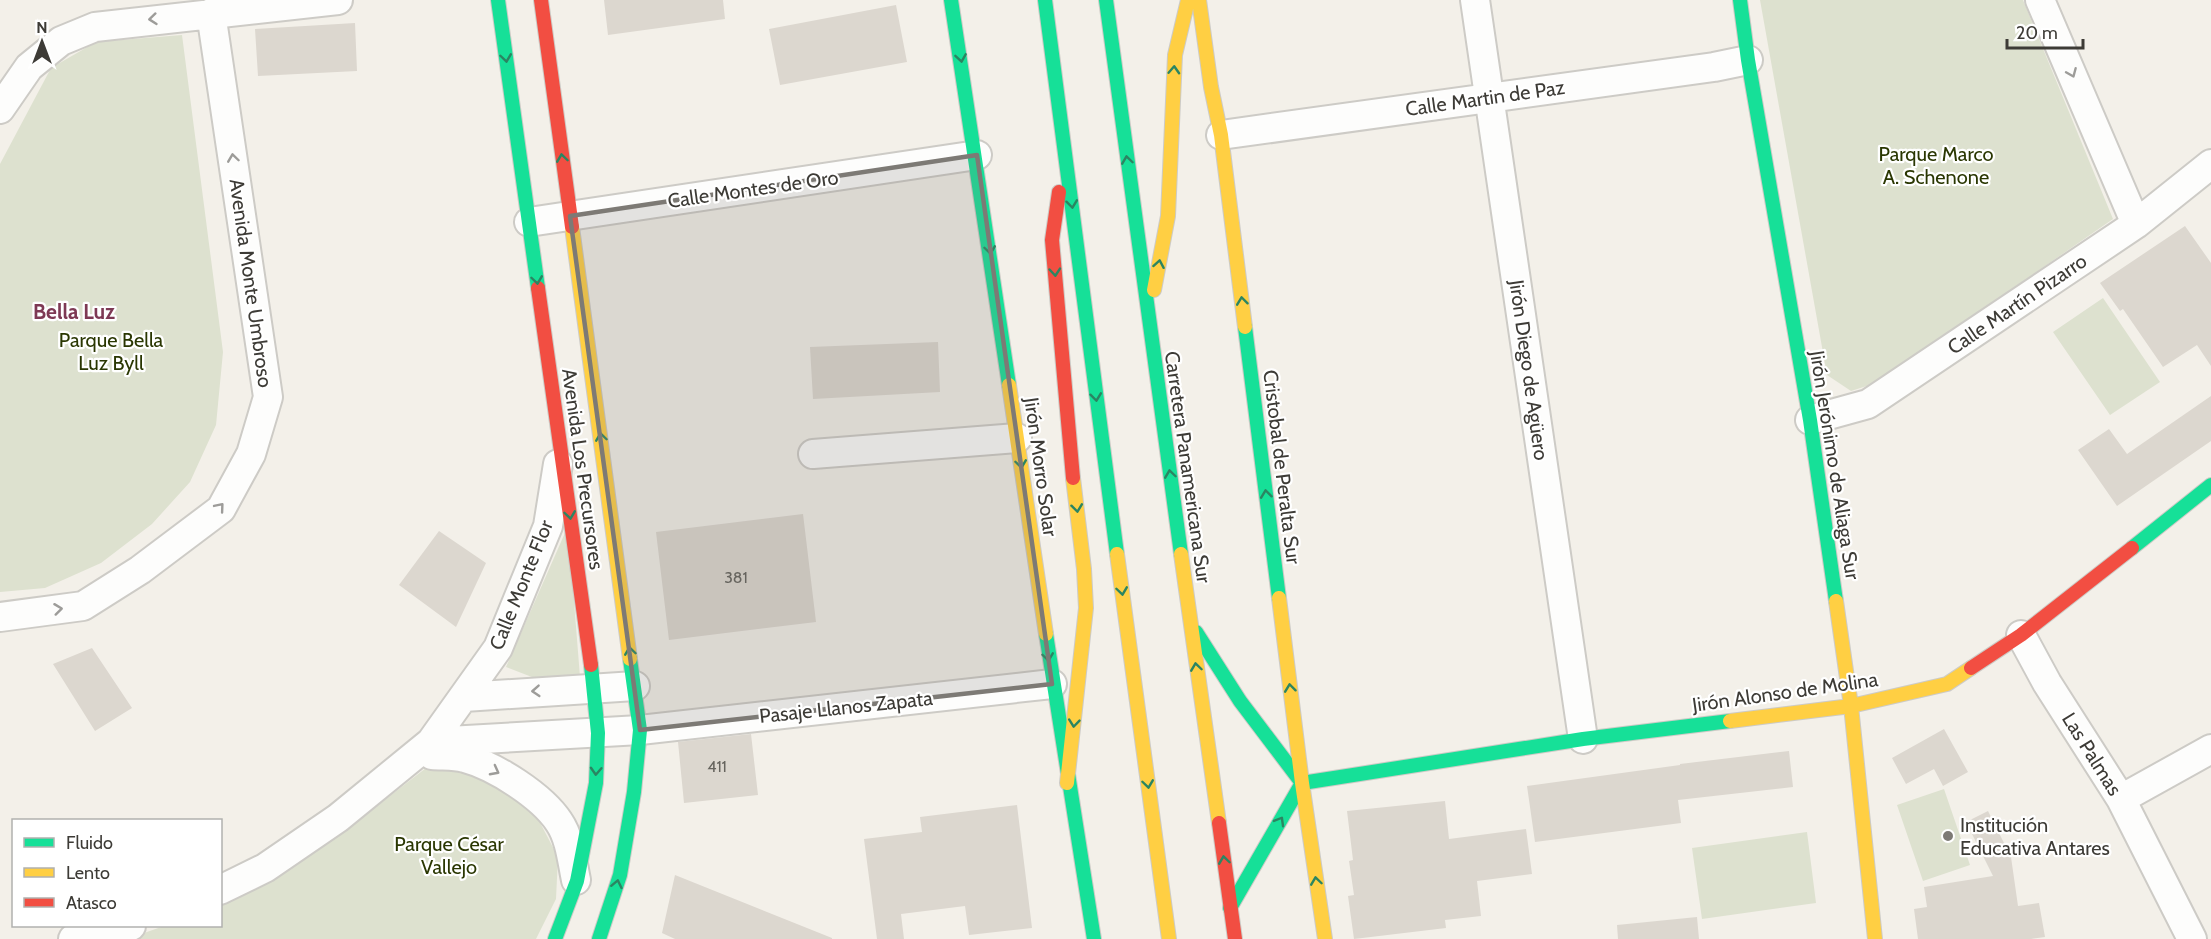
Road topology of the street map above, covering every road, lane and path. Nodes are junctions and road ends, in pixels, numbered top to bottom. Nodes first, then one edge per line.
1 (338, 0) edge
2 (498, 0) edge
3 (541, 0) edge
4 (951, 0) edge
5 (1033, 0) edge
6 (1045, 0) edge
7 (1106, 0) edge
8 (1188, 0) edge
9 (1199, 0) edge
10 (1475, 0) edge
11 (1740, 0) edge
12 (2040, 0) edge
13 (212, 13) junction
14 (1748, 60) junction
15 (1488, 98) junction
16 (1059, 102) junction
17 (0, 109) edge
18 (1221, 135) junction
19 (1065, 152) junction
20 (977, 156) junction
21 (2211, 164) edge
22 (570, 216) junction
23 (529, 222) junction
24 (2136, 224) junction
25 (1149, 322) junction
26 (1810, 420) junction
27 (1017, 438) junction
28 (561, 447) junction
29 (813, 454) dead end
30 (2211, 485) edge
31 (0, 616) edge
32 (1191, 625) junction
33 (2021, 635) junction
34 (1052, 684) junction
35 (635, 686) junction
36 (594, 688) junction
37 (464, 697) junction
38 (1851, 706) junction
39 (640, 730) junction
40 (598, 733) junction
41 (1583, 739) junction
42 (425, 748) junction
43 (2211, 749) edge
44 (1067, 783) junction
45 (1302, 783) junction
46 (2121, 799) junction
47 (577, 882) junction
48 (222, 889) edge
49 (1230, 908) junction
50 (127, 927) edge
51 (73, 939) edge
52 (555, 939) edge
53 (599, 939) edge
54 (1094, 939) edge
55 (1169, 939) edge
56 (1235, 939) edge
57 (1324, 939) edge
58 (1875, 939) edge
59 (2192, 939) edge

1 - 13 street
2 -> 23 main road, Avenida Los Precursores
22 -> 3 main road, Avenida Los Precursores
4 -> 20 main road, Jirón Morro Solar
5 - 16 main road
6 - 16 main road
25 -> 7 main road, Carretera Panamericana Sur
25 -> 8 main road
9 - 18 main road, Cristobal de Peralta Sur
10 - 15 street, Jirón Diego de Agüero
11 - 14 main road, Jirón Jerónimo de Aliaga Sur
12 -> 24 street
13 -> 17 street
31 -> 13 street, Avenida Monte Umbroso
14 - 15 street, Calle Martin de Paz
14 - 26 main road, Jirón Jerónimo de Aliaga Sur
15 - 18 street, Calle Martin de Paz
15 - 41 street, Jirón Diego de Agüero
16 - 19 main road
45 -> 18 main road, Cristobal de Peralta Sur
19 -> 44 main road
19 -> 55 main road
20 - 22 street, Calle Montes de Oro
20 -> 27 main road, Jirón Morro Solar
21 - 24 street, Calle Martín Pizarro
22 - 23 street, Calle Montes de Oro
35 -> 22 main road, Avenida Los Precursores
23 -> 28 main road, Avenida Los Precursores
24 - 26 street, Calle Martín Pizarro
32 -> 25 main road, Carretera Panamericana Sur
26 - 38 main road, Jirón Jerónimo de Aliaga Sur
27 - 29 street
27 -> 34 main road, Jirón Morro Solar
28 -> 36 main road, Avenida Los Precursores
28 - 37 street, Calle Monte Flor
30 - 33 main road, Jirón Alonso de Molina
32 - 45 main road
49 -> 32 main road, Carretera Panamericana Sur
33 - 38 main road, Jirón Alonso de Molina
33 - 46 street, Las Palmas
34 - 39 street, Pasaje Llanos Zapata
34 - 44 main road, Jirón Morro Solar
35 - 36 street
35 - 39 main road, Avenida Los Precursores
36 -> 37 street
36 - 40 main road, Avenida Los Precursores
37 - 42 street, Calle Monte Flor
38 - 41 main road, Jirón Alonso de Molina
38 - 58 main road, Jirón Jerónimo de Aliaga Sur
39 - 40 street, Pasaje Llanos Zapata
53 -> 39 main road, Avenida Los Precursores
40 - 42 street, Pasaje Llanos Zapata
40 -> 47 main road, Avenida Los Precursores
41 - 45 main road, Jirón Alonso de Molina
42 -> 47 street
42 - 48 street, Calle Monte Flor
43 - 46 street
44 - 54 main road, Jirón Morro Solar
49 -> 45 main road
57 -> 45 main road, Cristobal de Peralta Sur
46 - 59 street, Las Palmas
47 - 52 main road, Avenida Los Precursores
49 - 56 main road, Carretera Panamericana Sur
50 - 51 street

